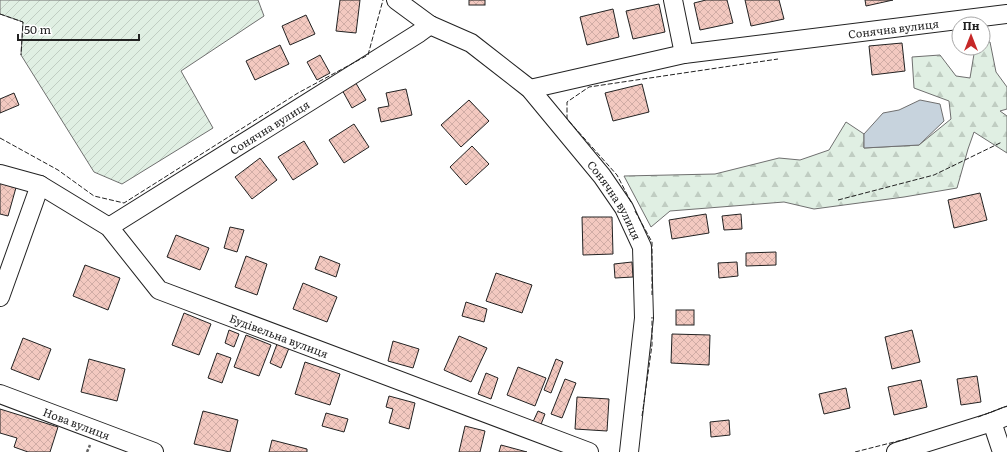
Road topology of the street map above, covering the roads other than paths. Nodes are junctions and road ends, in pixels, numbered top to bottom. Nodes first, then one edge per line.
1 (396, 0) edge
2 (673, 0) edge
3 (1007, 14) edge
4 (430, 25) junction
5 (684, 54) junction
6 (530, 89) junction
7 (0, 174) edge
8 (40, 185) junction
9 (109, 227) junction
10 (0, 297) edge
11 (0, 394) edge
12 (1000, 419) edge
13 (154, 452) edge
14 (589, 452) edge
15 (629, 452) edge
16 (896, 452) edge
17 (1002, 452) edge

1 - 4 street, Сонячна вулиця
2 - 5 street
3 - 5 street, Сонячна вулиця
4 - 6 street, Сонячна вулиця
4 - 9 street, Сонячна вулиця
5 - 6 street, Сонячна вулиця
6 - 15 street, Сонячна вулиця
7 - 8 street, Будівельна вулиця
8 - 9 street, Будівельна вулиця
8 - 10 street
9 - 14 street, Будівельна вулиця
11 - 13 street, Нова вулиця
12 - 16 street
12 - 17 street

